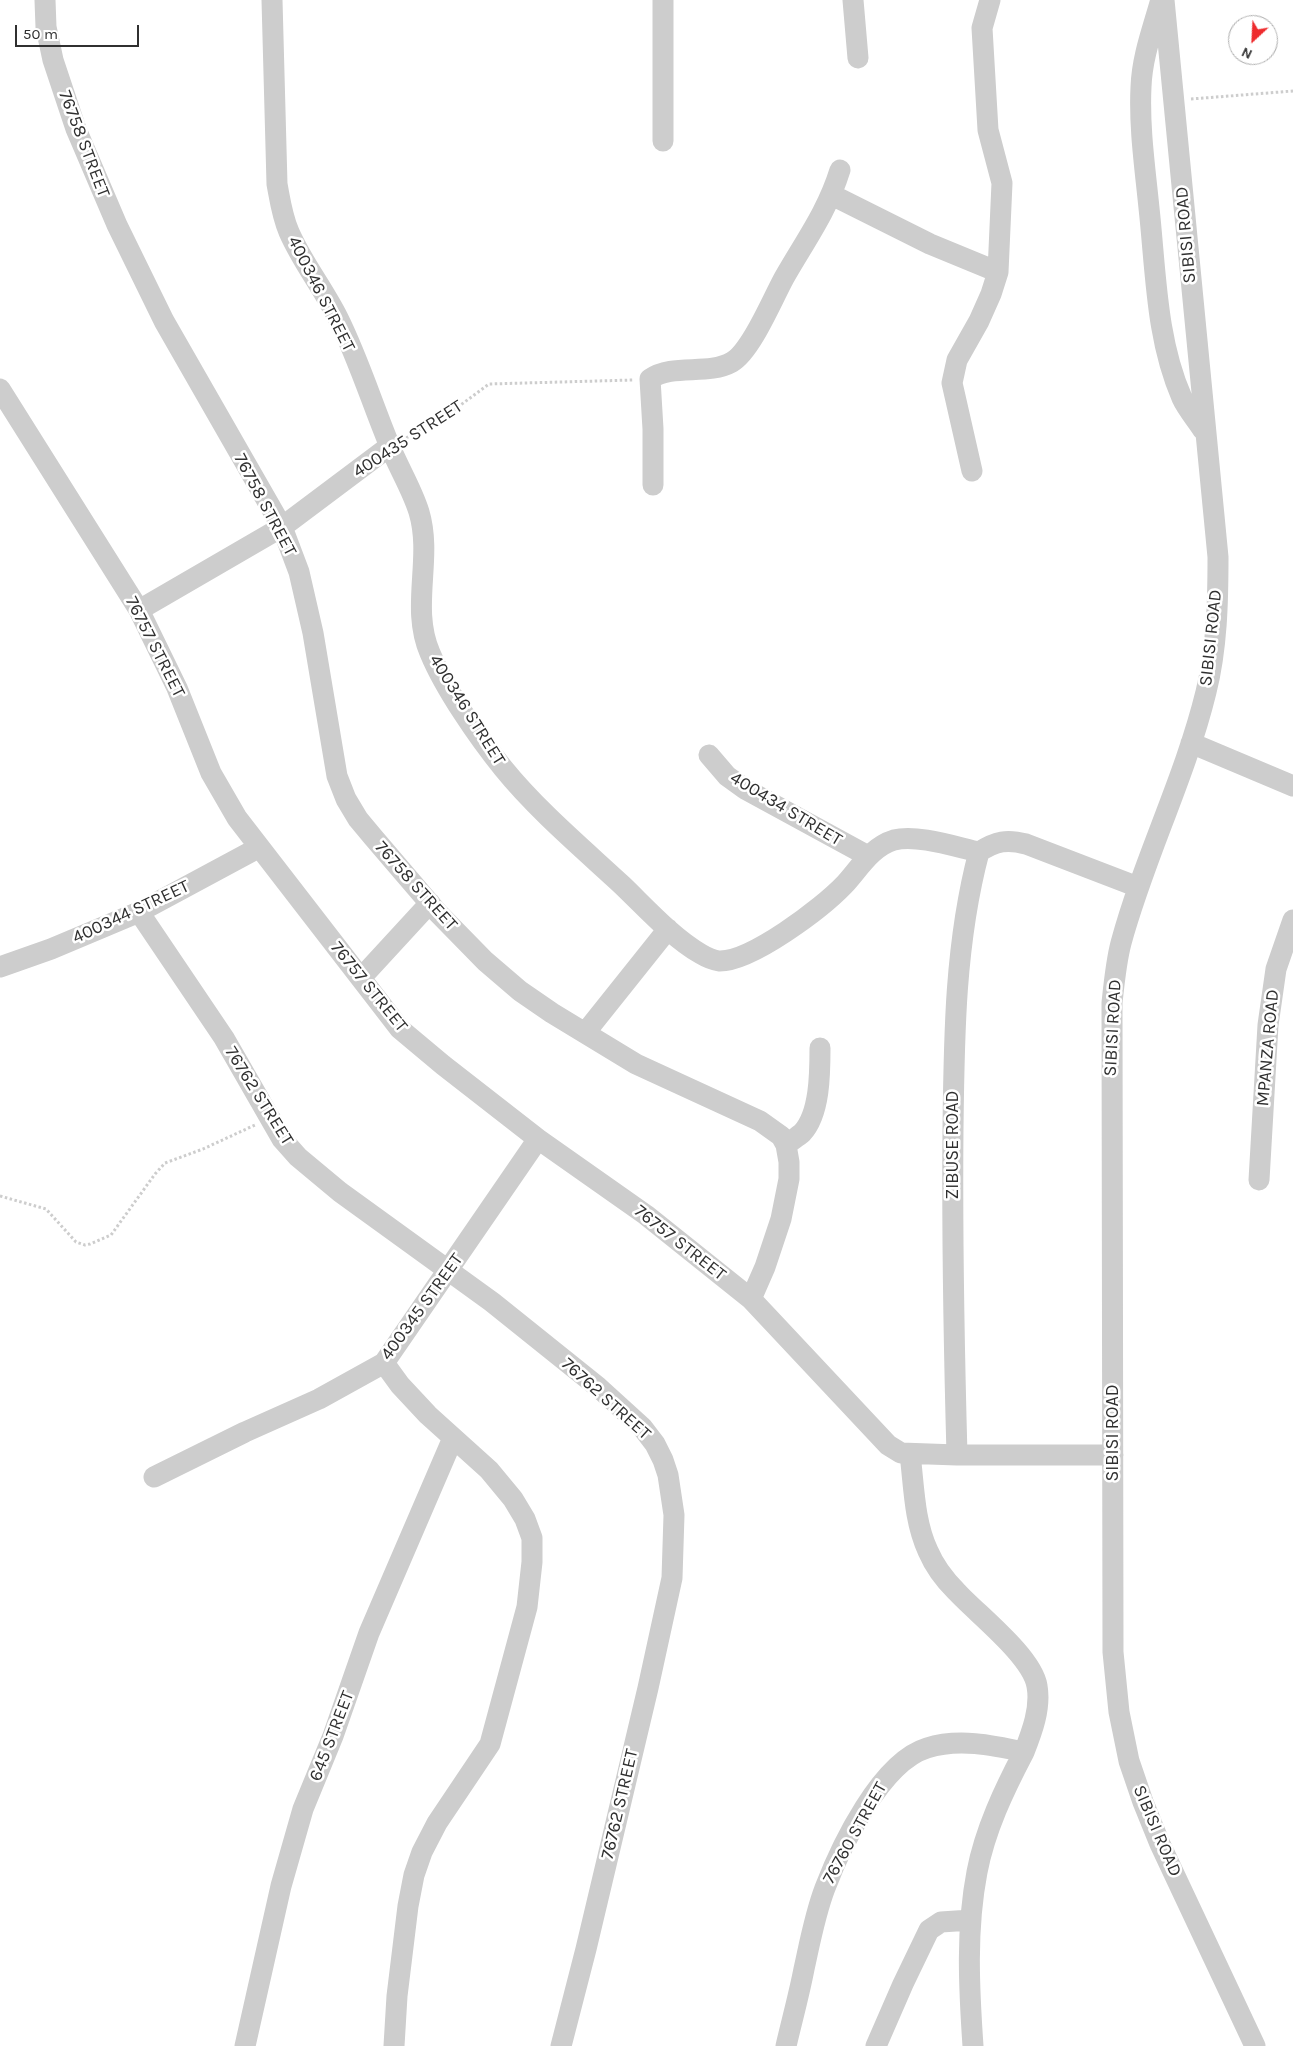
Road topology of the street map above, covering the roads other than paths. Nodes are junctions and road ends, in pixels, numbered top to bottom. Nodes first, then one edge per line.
1 (45, 0) edge
2 (272, 0) edge
3 (663, 0) edge
4 (853, 0) edge
5 (990, 0) edge
6 (1162, 0) edge
7 (858, 58) dead end
8 (663, 141) dead end
9 (840, 170) dead end
10 (832, 196) junction
11 (998, 272) junction
12 (0, 388) edge
13 (1205, 434) junction
14 (390, 446) junction
15 (972, 470) dead end
16 (653, 485) dead end
17 (282, 527) junction
18 (139, 610) junction
19 (1191, 743) junction
20 (709, 755) dead end
21 (1293, 786) edge
22 (258, 848) junction
23 (980, 852) junction
24 (868, 856) junction
25 (1138, 887) junction
26 (430, 903) junction
27 (139, 912) junction
28 (1293, 920) edge
29 (668, 929) junction
30 (0, 967) edge
31 (361, 978) junction
32 (585, 1033) junction
33 (820, 1048) dead end
34 (538, 1139) junction
35 (786, 1145) junction
36 (1259, 1180) dead end
37 (449, 1270) junction
38 (751, 1299) junction
39 (384, 1363) junction
40 (453, 1438) junction
41 (910, 1454) junction
42 (956, 1455) junction
43 (1113, 1455) junction
44 (154, 1477) dead end
45 (1024, 1752) junction
46 (971, 1920) junction
47 (245, 2046) edge
48 (394, 2046) edge
49 (561, 2046) edge
50 (786, 2046) edge
51 (876, 2046) edge
52 (973, 2046) edge
53 (1255, 2046) edge

1 - 17 street, 76758 STREET
2 - 14 street, 400346 STREET
3 - 8 street
4 - 7 street
5 - 11 street
6 - 13 street, SIBISI ROAD
6 - 13 street
9 - 10 street
10 - 11 street
10 - 16 street
11 - 15 street
12 - 18 street, 76757 STREET
13 - 19 street, SIBISI ROAD
14 - 17 street, 400435 STREET
14 - 29 street, 400346 STREET
17 - 18 street, 400435 STREET
17 - 26 street, 76758 STREET
18 - 22 street, 76757 STREET
19 - 21 street
19 - 25 street, SIBISI ROAD
20 - 24 street, 400434 STREET
22 - 27 street, 400344 STREET
22 - 31 street, 76757 STREET
23 - 24 street, 400346 STREET
23 - 25 street
23 - 42 street, ZIBUSE ROAD
24 - 29 street, 400346 STREET
25 - 43 street, SIBISI ROAD
26 - 31 street
26 - 32 street, 76758 STREET
27 - 30 street, 400344 STREET
27 - 37 street, 76762 STREET
28 - 36 street, MPANZA ROAD
29 - 32 street
31 - 34 street, 76757 STREET
32 - 35 street, 76758 STREET
33 - 35 street
34 - 37 street, 400345 STREET
34 - 38 street, 76757 STREET
35 - 38 street
37 - 39 street, 400345 STREET
37 - 49 street, 76762 STREET
38 - 41 street, 76757 STREET
39 - 40 street
39 - 44 street, 400345 STREET
40 - 47 street, 645 STREET
40 - 48 street
41 - 42 street, 76757 STREET
41 - 45 street
42 - 43 street
43 - 53 street, SIBISI ROAD
45 - 46 street
45 - 50 street, 76760 STREET
46 - 51 street
46 - 52 street

